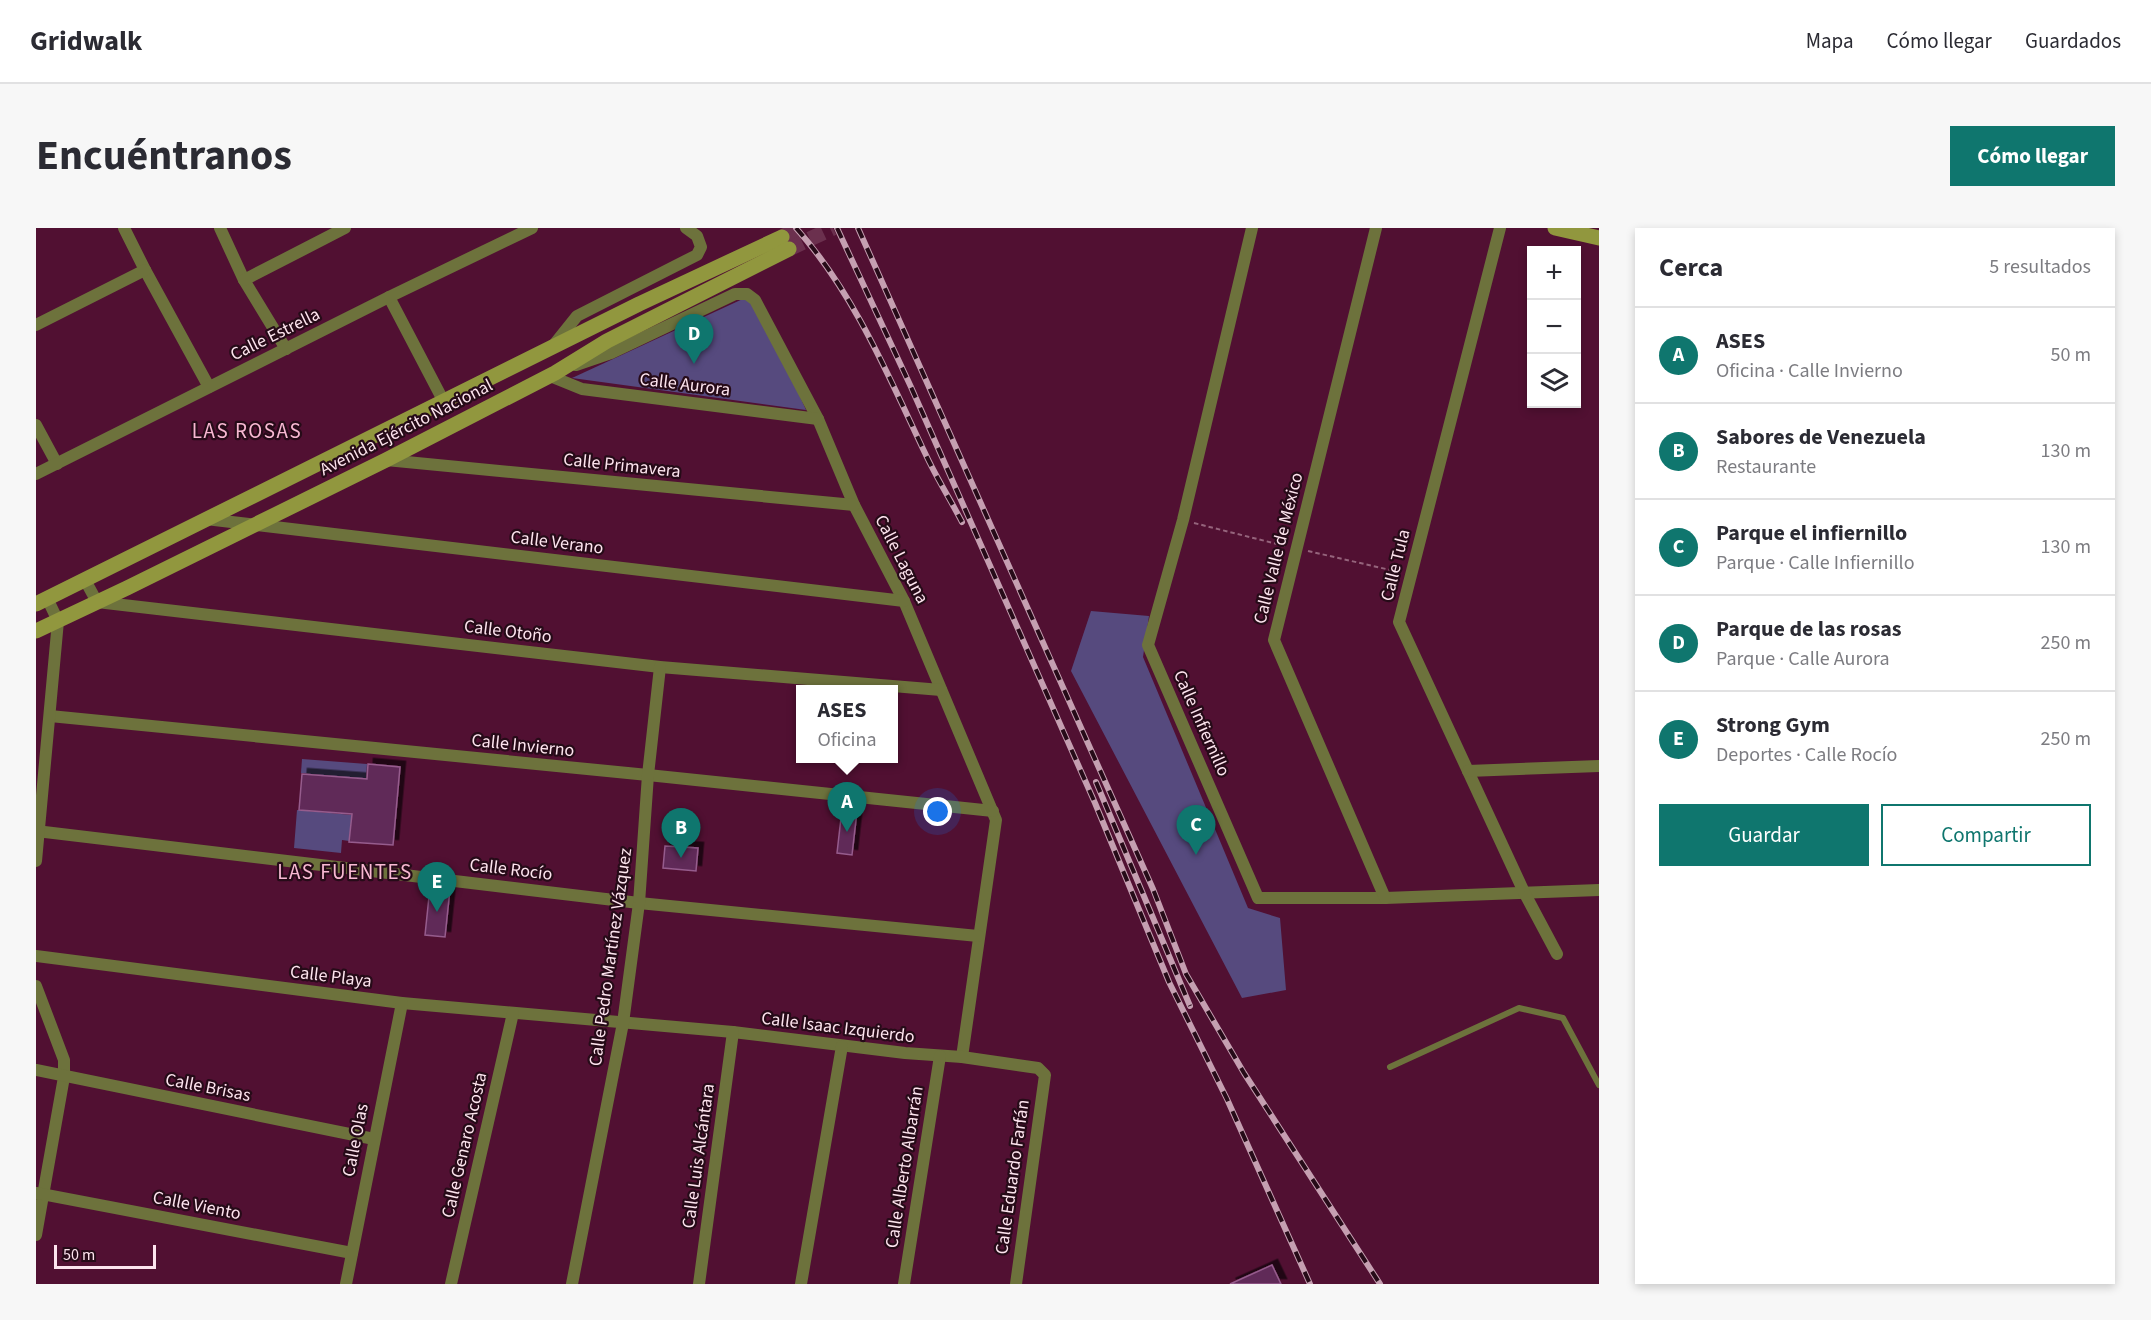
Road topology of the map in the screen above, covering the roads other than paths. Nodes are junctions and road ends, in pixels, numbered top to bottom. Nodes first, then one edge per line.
1 (124, 228) edge
2 (220, 228) edge
3 (345, 228) edge
4 (532, 228) edge
5 (686, 228) edge
6 (1252, 228) edge
7 (1376, 228) edge
8 (1500, 228) edge
9 (1555, 228) edge
10 (1599, 238) edge
11 (145, 270) junction
12 (244, 280) junction
13 (389, 297) junction
14 (36, 325) edge
15 (552, 347) junction
16 (286, 349) junction
17 (553, 374) junction
18 (209, 387) junction
19 (444, 402) junction
20 (818, 419) junction
21 (36, 425) edge
22 (386, 460) junction
23 (57, 464) junction
24 (36, 474) edge
25 (854, 505) junction
26 (206, 519) junction
27 (252, 525) junction
28 (85, 580) junction
29 (41, 601) edge
30 (904, 601) junction
31 (98, 602) junction
32 (58, 621) junction
33 (36, 631) edge
34 (660, 667) junction
35 (880, 685) edge
36 (898, 686) edge
37 (941, 690) junction
38 (50, 716) junction
39 (1599, 766) edge
40 (1468, 771) junction
41 (648, 775) junction
42 (993, 811) junction
43 (38, 831) edge
44 (36, 861) edge
45 (1599, 890) edge
46 (1524, 892) junction
47 (1385, 898) junction
48 (639, 903) junction
49 (978, 936) junction
50 (1557, 954) dead end
51 (36, 956) edge
52 (36, 986) edge
53 (402, 1003) junction
54 (513, 1013) junction
55 (623, 1023) junction
56 (734, 1032) junction
57 (842, 1046) junction
58 (940, 1056) junction
59 (962, 1057) junction
60 (1390, 1067) dead end
61 (36, 1070) edge
62 (1045, 1075) joint
63 (64, 1077) junction
64 (1599, 1085) edge
65 (374, 1139) junction
66 (40, 1194) edge
67 (36, 1235) edge
68 (352, 1253) junction
69 (346, 1284) edge
70 (451, 1284) edge
71 (572, 1284) edge
72 (699, 1284) edge
73 (801, 1284) edge
74 (904, 1284) edge
75 (1016, 1284) edge

1 - 11 street
2 - 12 street
3 - 12 street
4 - 13 street, Calle Estrella
5 - 15 street
6 - 47 street, Calle Infiernillo
7 - 47 street, Calle Valle de México
8 - 40 street, Calle Tula
9 - 10 main road
11 - 14 street
11 - 18 street
12 - 16 street
13 - 16 street, Calle Estrella
13 - 19 street
15 - 17 main road, Avenida Ejército Nacional
15 - 19 main road, Avenida Ejército Nacional
16 - 18 street, Calle Estrella
17 - 20 street, Calle Aurora
17 - 20 street, Calle Laguna
17 - 22 main road, Avenida Ejército Nacional
18 - 23 street, Calle Estrella
19 - 26 main road, Avenida Ejército Nacional
20 - 25 street, Calle Laguna
21 - 23 street
22 - 25 street, Calle Primavera
22 - 27 main road, Avenida Ejército Nacional
23 - 24 street, Calle Estrella
25 - 30 street, Calle Laguna
26 - 27 street, Calle Verano
26 - 28 main road, Avenida Ejército Nacional
27 - 30 street, Calle Verano
27 - 31 main road, Avenida Ejército Nacional
28 - 29 main road, Avenida Ejército Nacional
28 - 31 street
29 - 32 street
30 - 37 street, Calle Laguna
31 - 32 main road, Avenida Ejército Nacional
31 - 34 street, Calle Otoño
32 - 33 main road, Avenida Ejército Nacional
32 - 38 street
34 - 35 street, Calle Otoño
34 - 41 street, Calle Pedro Martínez Vázquez
36 - 37 street, Calle Otoño
37 - 42 street, Calle Laguna
38 - 41 street, Calle Invierno
38 - 43 street
39 - 40 street
40 - 46 street, Calle Tula
41 - 42 street, Calle Invierno
41 - 48 street, Calle Pedro Martínez Vázquez
42 - 49 street, Calle Laguna
43 - 44 street
43 - 48 street, Calle Rocío
45 - 46 street, Calle Infiernillo
46 - 47 street, Calle Infiernillo
46 - 50 street, Calle Tula
48 - 49 street, Calle Rocío
48 - 55 street, Calle Pedro Martínez Vázquez
49 - 59 street, Calle Laguna
51 - 53 street, Calle Playa
52 - 63 street
53 - 54 street, Calle Playa
53 - 65 street, Calle Olas
54 - 55 street, Calle Playa
54 - 70 street, Calle Genaro Acosta
55 - 56 street, Calle Isaac Izquierdo
55 - 71 street, Calle Pedro Martínez Vázquez
56 - 57 street, Calle Isaac Izquierdo
56 - 72 street, Calle Luis Alcántara
57 - 58 street, Calle Isaac Izquierdo
57 - 73 street
58 - 59 street, Calle Isaac Izquierdo
58 - 74 street, Calle Alberto Albarrán
59 - 62 street, Calle Isaac Izquierdo
60 - 64 lane
61 - 63 street, Calle Brisas
62 - 75 street, Calle Eduardo Farfán
63 - 65 street, Calle Brisas
63 - 66 street
65 - 68 street, Calle Olas
66 - 67 street
66 - 68 street, Calle Viento
68 - 69 street, Calle Olas

